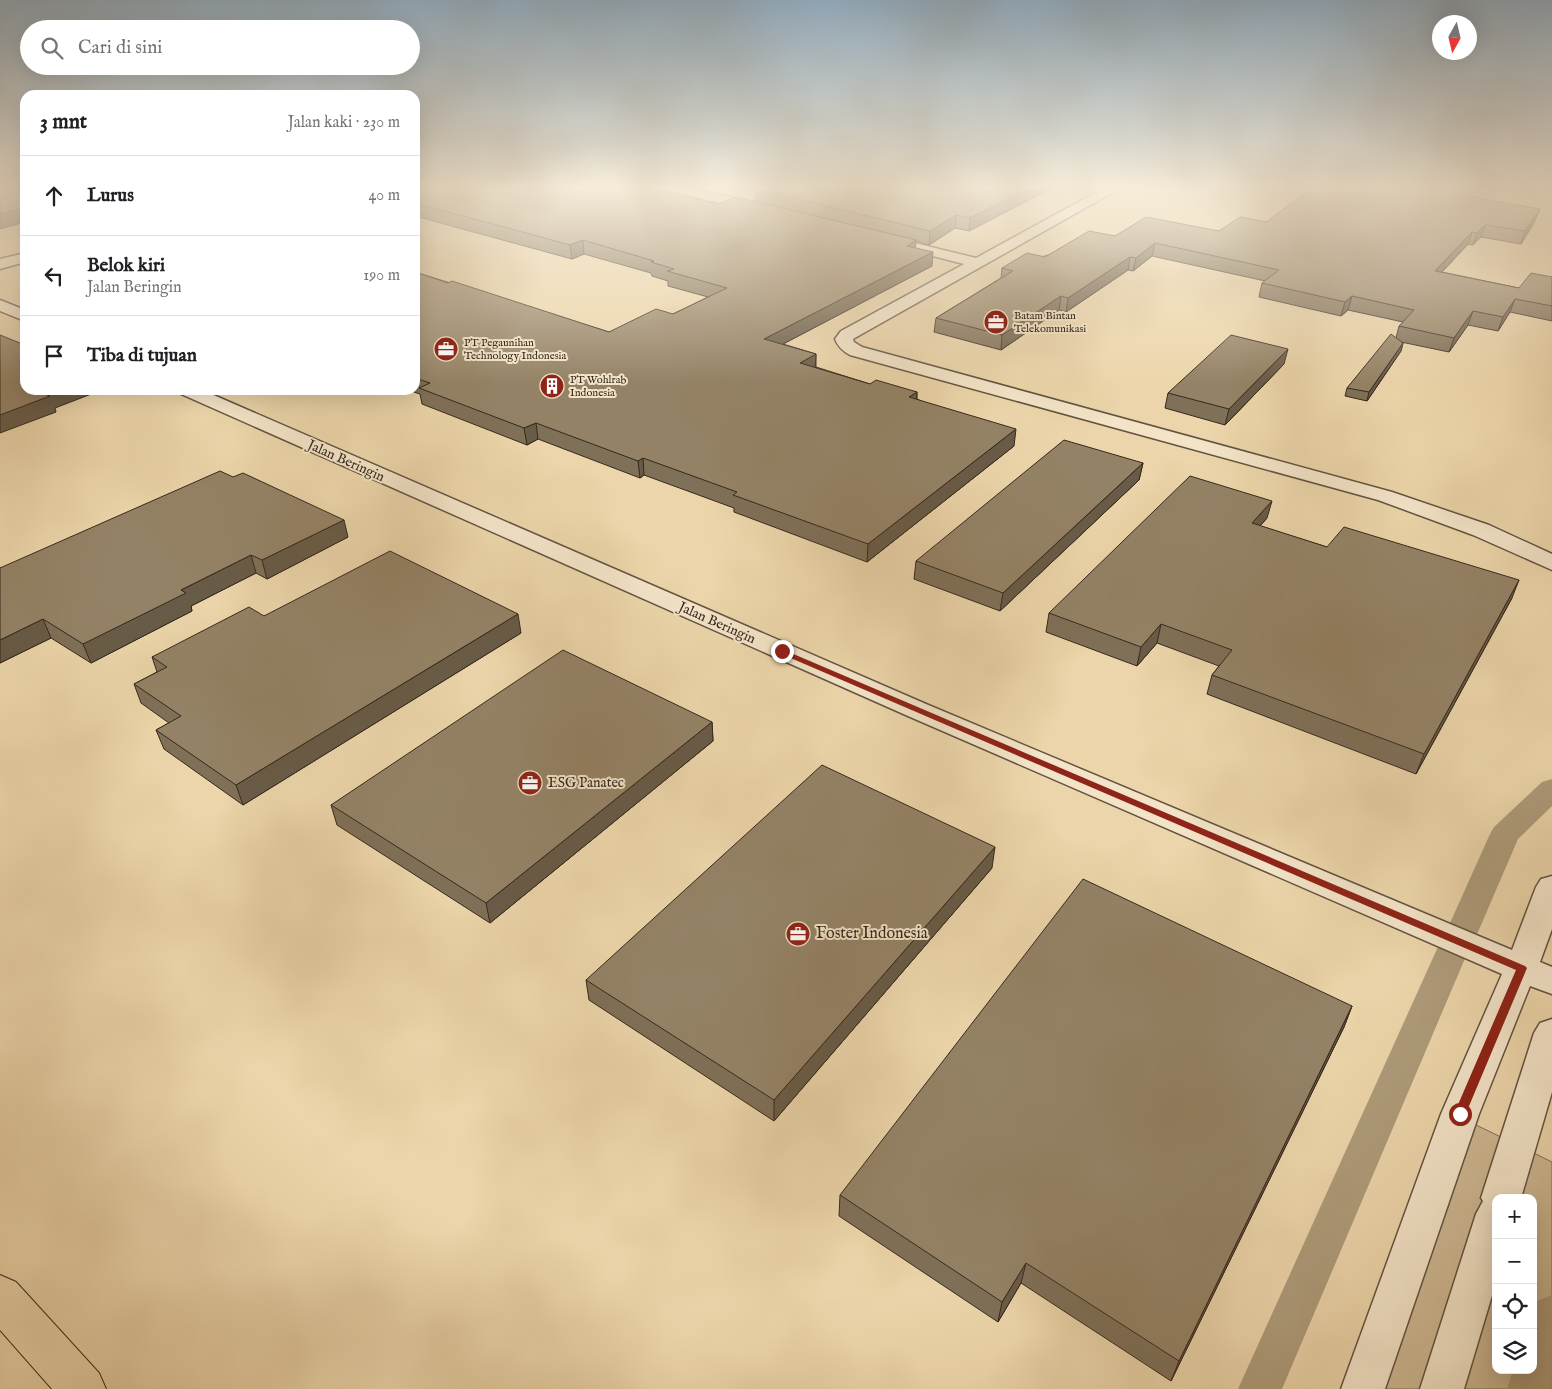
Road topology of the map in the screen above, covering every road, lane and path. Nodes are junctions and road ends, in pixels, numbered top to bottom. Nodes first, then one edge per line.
1 (942, 254) edge
2 (995, 254) edge
3 (20, 258) edge
4 (978, 263) junction
5 (0, 264) edge
6 (0, 305) edge
7 (20, 314) edge
8 (198, 395) edge
9 (1552, 563) edge
10 (1552, 887) edge
11 (1537, 975) edge
12 (1552, 1033) edge
13 (1502, 1194) edge
14 (1492, 1227) edge
15 (0, 1297) edge
16 (83, 1389) edge
17 (1363, 1389) edge
18 (1442, 1389) edge

1 - 4 street
2 - 4 street
3 - 5 street
4 - 9 street
6 - 7 street
8 - 11 street, Jalan Beringin
10 - 11 street
11 - 17 street
12 - 13 street
14 - 18 street
15 - 16 main road

